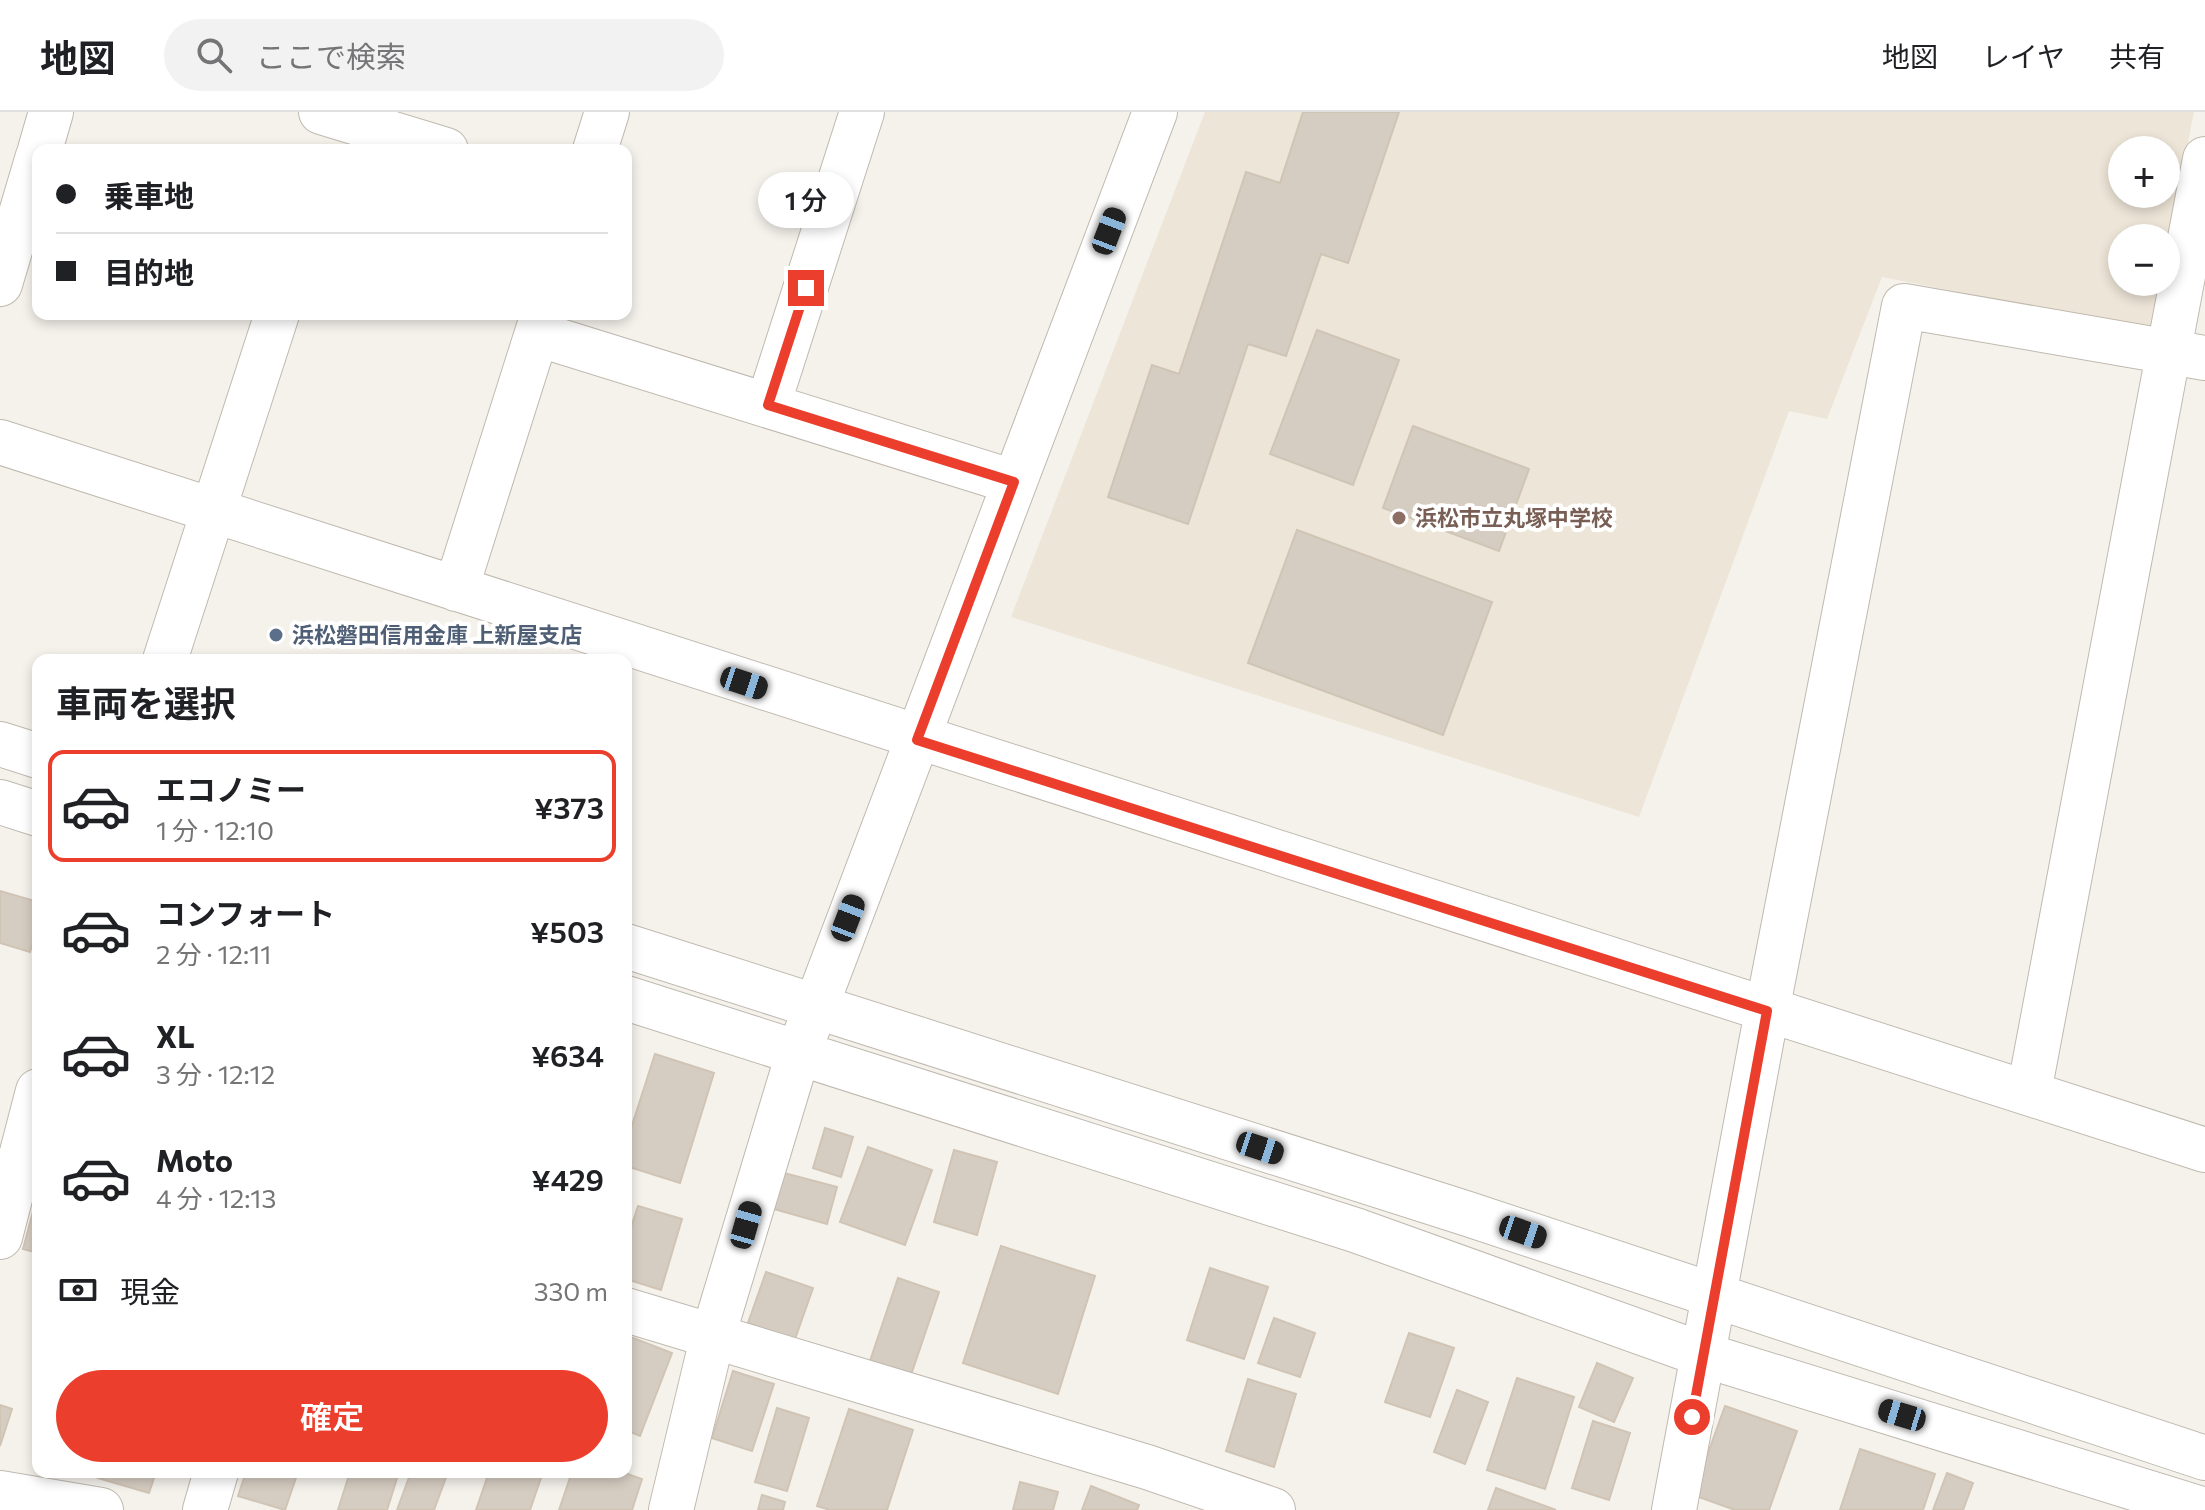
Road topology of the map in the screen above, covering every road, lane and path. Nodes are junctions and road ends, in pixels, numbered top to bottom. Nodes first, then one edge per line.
1 (51, 112) edge
2 (607, 112) edge
3 (862, 112) edge
4 (1155, 112) edge
5 (334, 123) edge
6 (42, 144) edge
7 (421, 144) edge
8 (597, 144) edge
9 (2205, 159) edge
10 (32, 176) edge
11 (0, 284) edge
12 (275, 320) edge
13 (540, 324) edge
14 (2186, 355) edge
15 (768, 405) junction
16 (0, 442) edge
17 (1014, 482) junction
18 (211, 513) junction
19 (456, 589) junction
20 (167, 654) edge
21 (917, 740) junction
22 (0, 744) edge
23 (32, 754) edge
24 (0, 802) edge
25 (32, 812) edge
26 (632, 948) edge
27 (632, 1000) edge
28 (814, 1007) junction
29 (1767, 1011) junction
30 (798, 1054) junction
31 (2029, 1092) junction
32 (27, 1106) edge
33 (2205, 1150) edge
34 (0, 1237) edge
35 (1716, 1296) junction
36 (632, 1312) edge
37 (712, 1339) junction
38 (1704, 1355) junction
39 (2205, 1458) edge
40 (214, 1478) edge
41 (0, 1493) edge
42 (101, 1510) edge
43 (205, 1510) edge
44 (671, 1510) edge
45 (1273, 1510) edge
46 (1674, 1510) edge
47 (2205, 1510) edge

1 - 6 street
2 - 8 street
3 - 15 street
4 - 17 street
5 - 7 street
9 - 14 street
10 - 11 street
12 - 18 street
13 - 15 street
13 - 19 street
14 - 29 street
14 - 31 street
15 - 17 street
16 - 18 street
17 - 21 street
18 - 19 street
18 - 20 street
19 - 21 street
21 - 28 street
21 - 29 street
22 - 23 street
24 - 25 street
26 - 28 street
27 - 30 street
28 - 30 street
28 - 35 street
29 - 31 street
29 - 35 street
30 - 37 street
30 - 38 street
31 - 33 street
32 - 34 street
35 - 38 street
35 - 39 street
36 - 37 street
37 - 44 street
37 - 45 street
38 - 46 street
38 - 47 street
40 - 43 street
41 - 42 street

